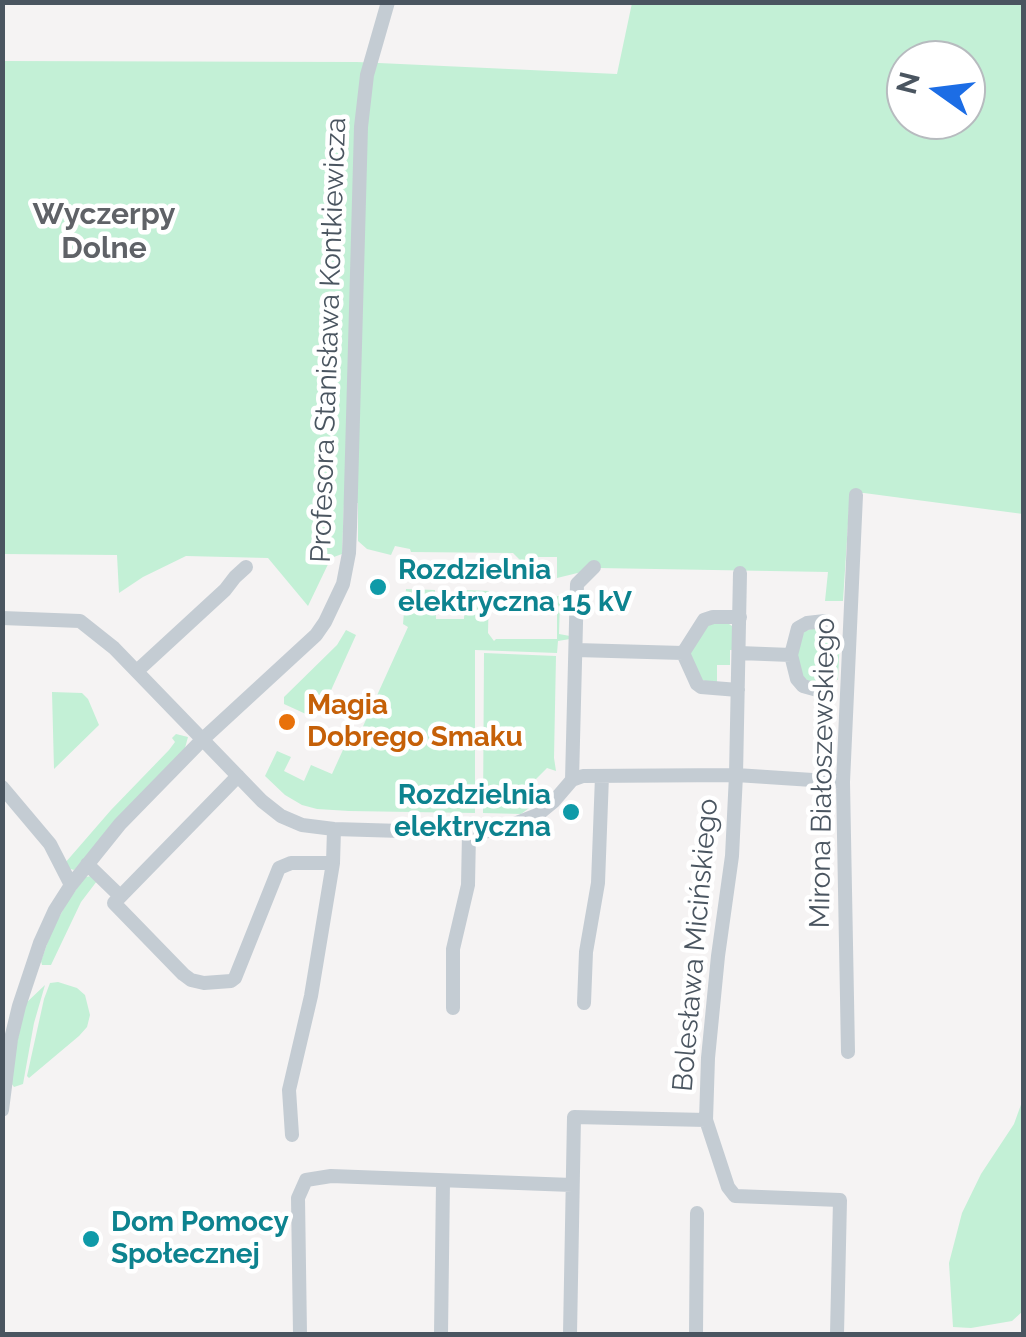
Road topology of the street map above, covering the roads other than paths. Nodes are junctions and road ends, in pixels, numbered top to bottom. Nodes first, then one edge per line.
1 (388, 2) edge
2 (856, 495) dead end
3 (246, 566) dead end
4 (594, 567) dead end
5 (740, 573) dead end
6 (740, 617) junction
7 (2, 618) edge
8 (825, 622) dead end
9 (576, 650) junction
10 (682, 653) junction
11 (739, 653) junction
12 (790, 655) junction
13 (137, 672) junction
14 (738, 690) junction
15 (821, 690) dead end
16 (203, 739) junction
17 (238, 776) junction
18 (602, 776) junction
19 (736, 776) junction
20 (572, 780) junction
21 (843, 782) junction
22 (2, 787) edge
23 (334, 830) junction
24 (470, 834) junction
25 (333, 863) junction
26 (86, 864) junction
27 (71, 885) junction
28 (120, 896) junction
29 (584, 1003) dead end
30 (453, 1008) dead end
31 (848, 1052) dead end
32 (3, 1102) edge
33 (2, 1110) edge
34 (706, 1120) junction
35 (292, 1135) dead end
36 (443, 1181) junction
37 (572, 1185) junction
38 (697, 1214) dead end
39 (300, 1334) edge
40 (441, 1334) edge
41 (570, 1334) edge
42 (696, 1334) edge
43 (837, 1334) edge

1 - 16 street, Profesora Stanisława Kontkiewicza
2 - 21 street, Mirona Białoszewskiego
3 - 13 street
4 - 9 street
5 - 6 street, Bolesława Micińskiego
6 - 10 street
6 - 11 street, Bolesława Micińskiego
7 - 13 street
8 - 12 street
9 - 10 street
9 - 20 street
10 - 14 street
11 - 12 street
11 - 14 street, Bolesława Micińskiego
12 - 15 street
13 - 16 street
14 - 19 street, Bolesława Micińskiego
16 - 17 street
16 - 26 street, Profesora Stanisława Kontkiewicza
17 - 23 street
17 - 28 street
18 - 19 street
18 - 20 street
18 - 29 street
19 - 21 street
19 - 34 street, Bolesława Micińskiego
20 - 24 street
21 - 31 street, Mirona Białoszewskiego
22 - 27 street
23 - 24 street
23 - 25 street
24 - 30 street
25 - 28 street
25 - 35 street
26 - 27 street, Profesora Stanisława Kontkiewicza
26 - 28 street
27 - 32 street, Profesora Stanisława Kontkiewicza
32 - 33 street, Profesora Stanisława Kontkiewicza
34 - 37 street
34 - 43 street
36 - 37 street
36 - 39 street
36 - 40 street
37 - 41 street
38 - 42 street

